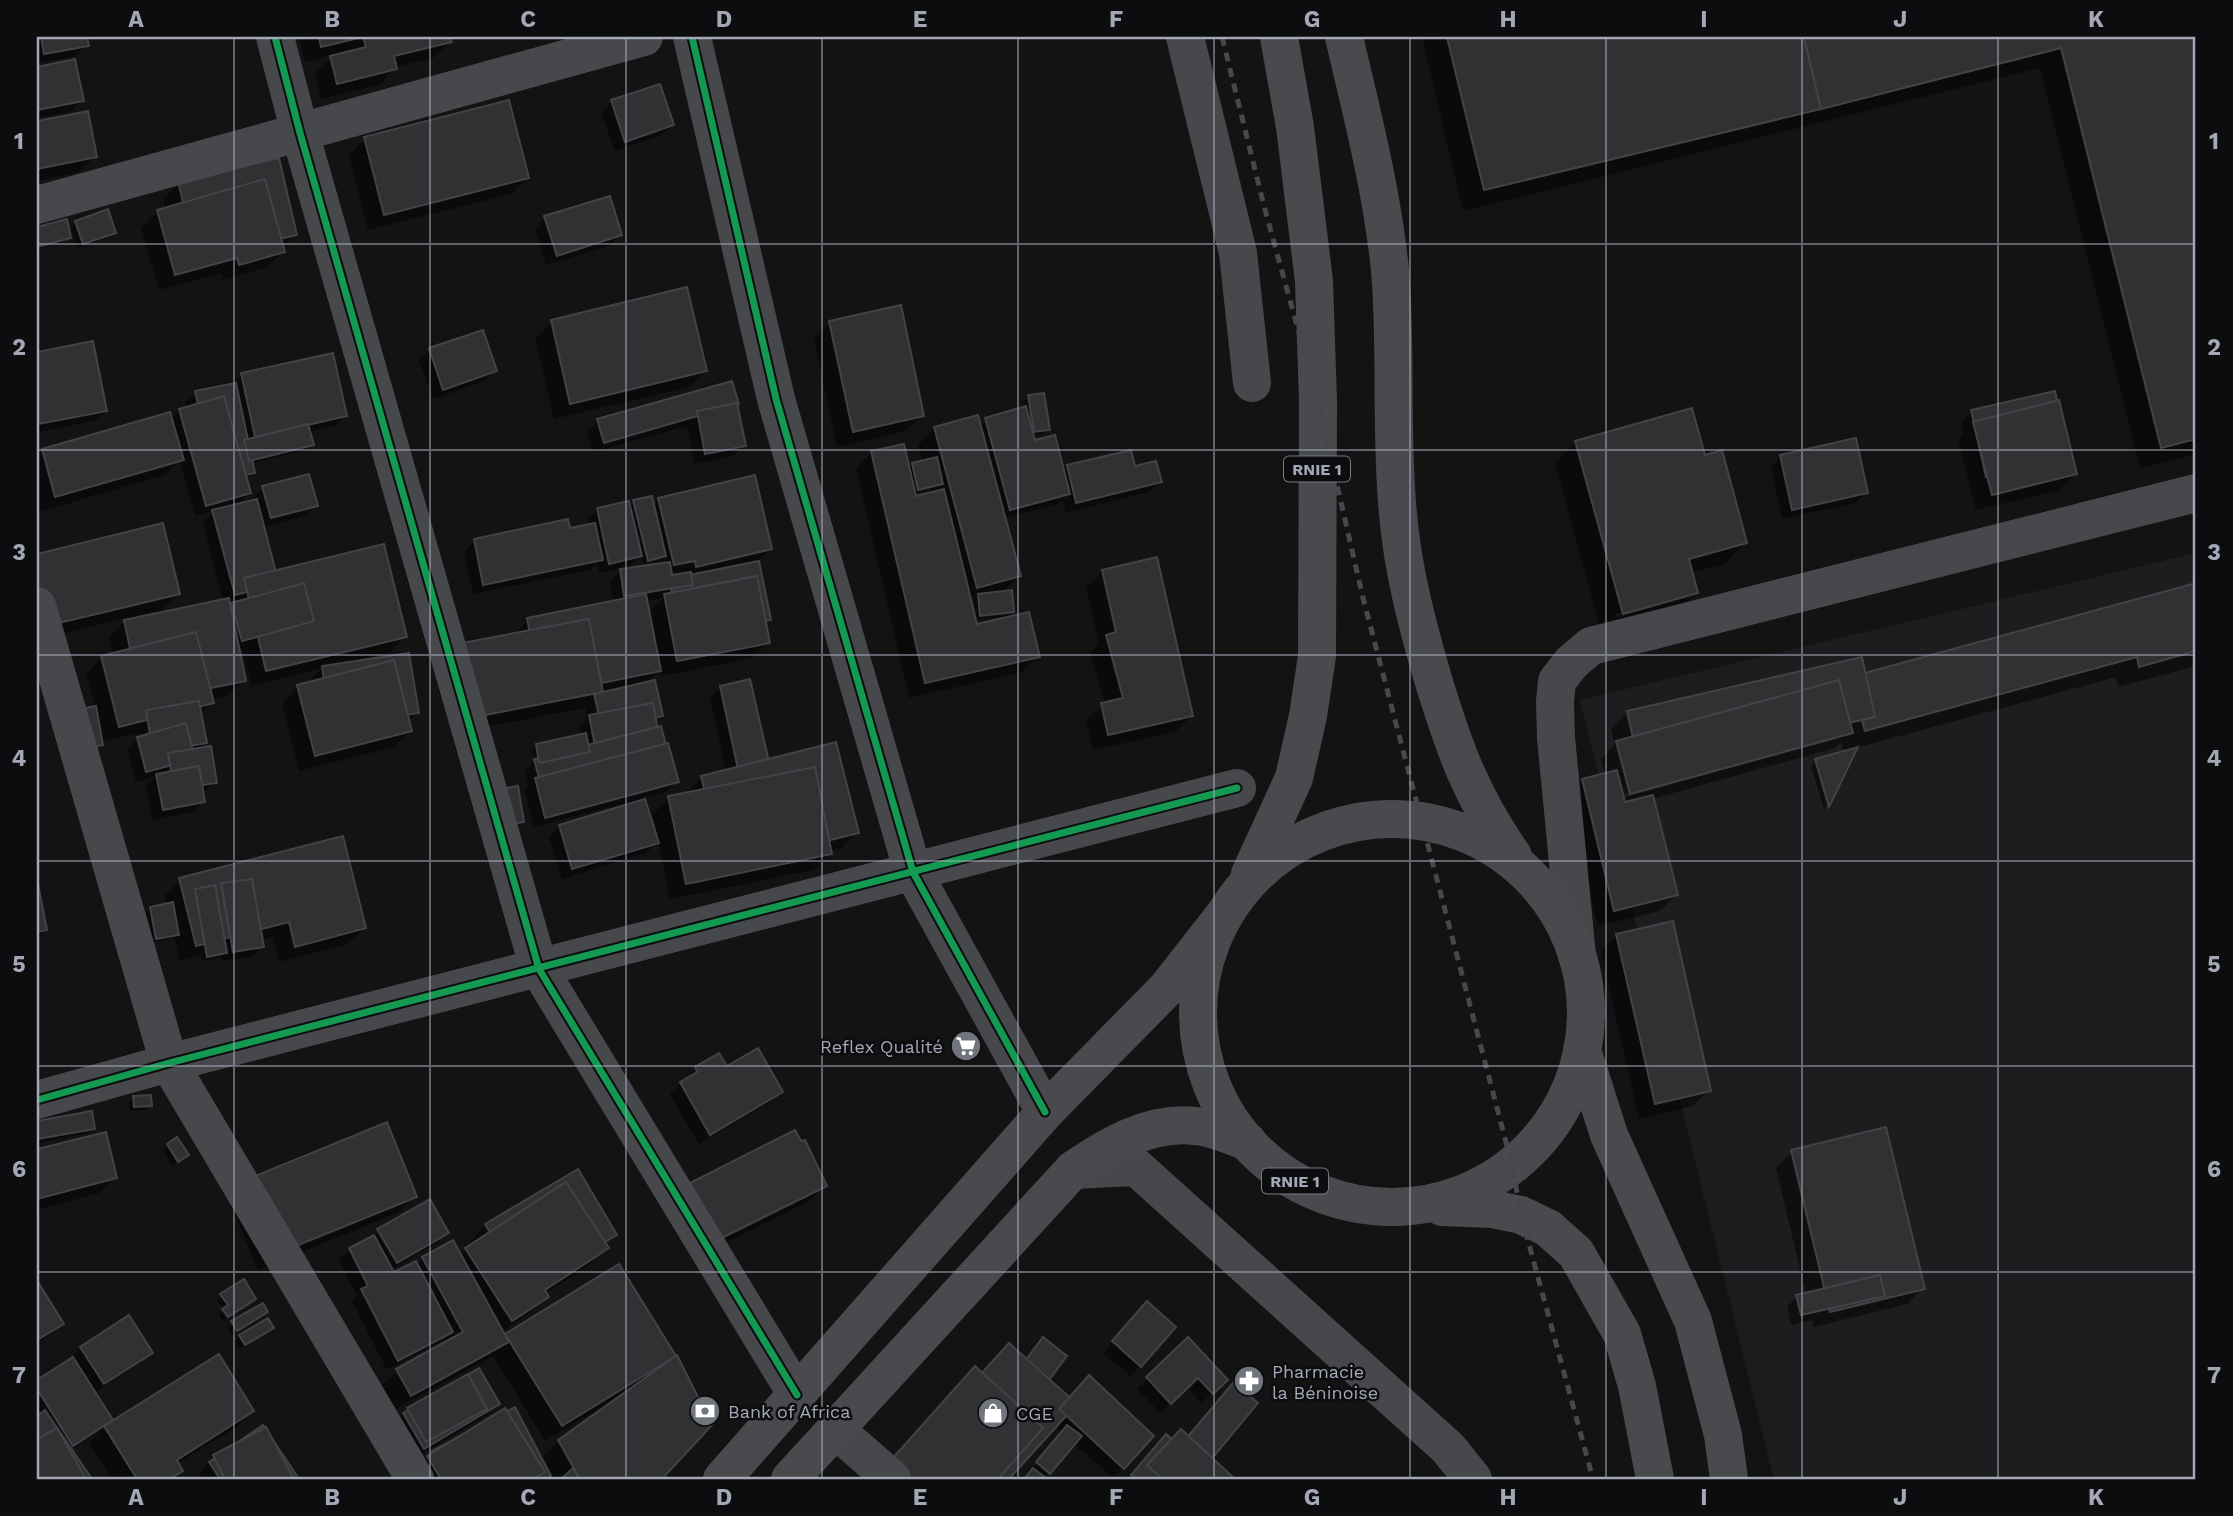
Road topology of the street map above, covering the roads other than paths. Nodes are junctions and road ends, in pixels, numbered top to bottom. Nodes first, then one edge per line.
1 (275, 37) edge
2 (644, 37) edge
3 (692, 37) edge
4 (1185, 37) edge
5 (1279, 37) edge
6 (1344, 37) edge
7 (300, 133) junction
8 (37, 205) edge
9 (1252, 383) dead end
10 (2196, 493) edge
11 (37, 606) edge
12 (1237, 788) dead end
13 (913, 872) junction
14 (1527, 875) junction
15 (1234, 902) junction
16 (1577, 956) junction
17 (539, 969) junction
18 (1582, 1050) junction
19 (169, 1063) junction
20 (37, 1100) edge
21 (1045, 1112) junction
22 (1248, 1142) junction
23 (1073, 1170) junction
24 (1419, 1206) junction
25 (797, 1395) junction
26 (835, 1429) junction
27 (415, 1479) edge
28 (722, 1479) edge
29 (790, 1479) edge
30 (892, 1479) edge
31 (1473, 1479) edge
32 (1655, 1479) edge
33 (1728, 1479) edge

1 - 7 street
2 - 7 street
3 - 13 street
4 - 9 street
5 - 15 highway, RNIE 1
6 - 14 highway, RNIE 1
7 - 8 street
7 - 17 street
10 - 16 street
11 - 19 street
12 - 13 street
13 - 17 street
13 - 21 street
14 - 15 highway, RNIE 1
14 - 16 highway, RNIE 1
15 - 21 main road
15 - 22 highway, RNIE 1
16 - 18 highway, RNIE 1
17 - 19 street
17 - 25 street
18 - 24 highway, RNIE 1
18 - 33 highway, RNIE 1
19 - 20 street
19 - 27 street
21 - 25 main road
22 - 23 main road
22 - 24 highway, RNIE 1
23 - 26 main road
23 - 31 street
24 - 32 highway, RNIE 1
25 - 28 main road
26 - 29 main road
26 - 30 street

